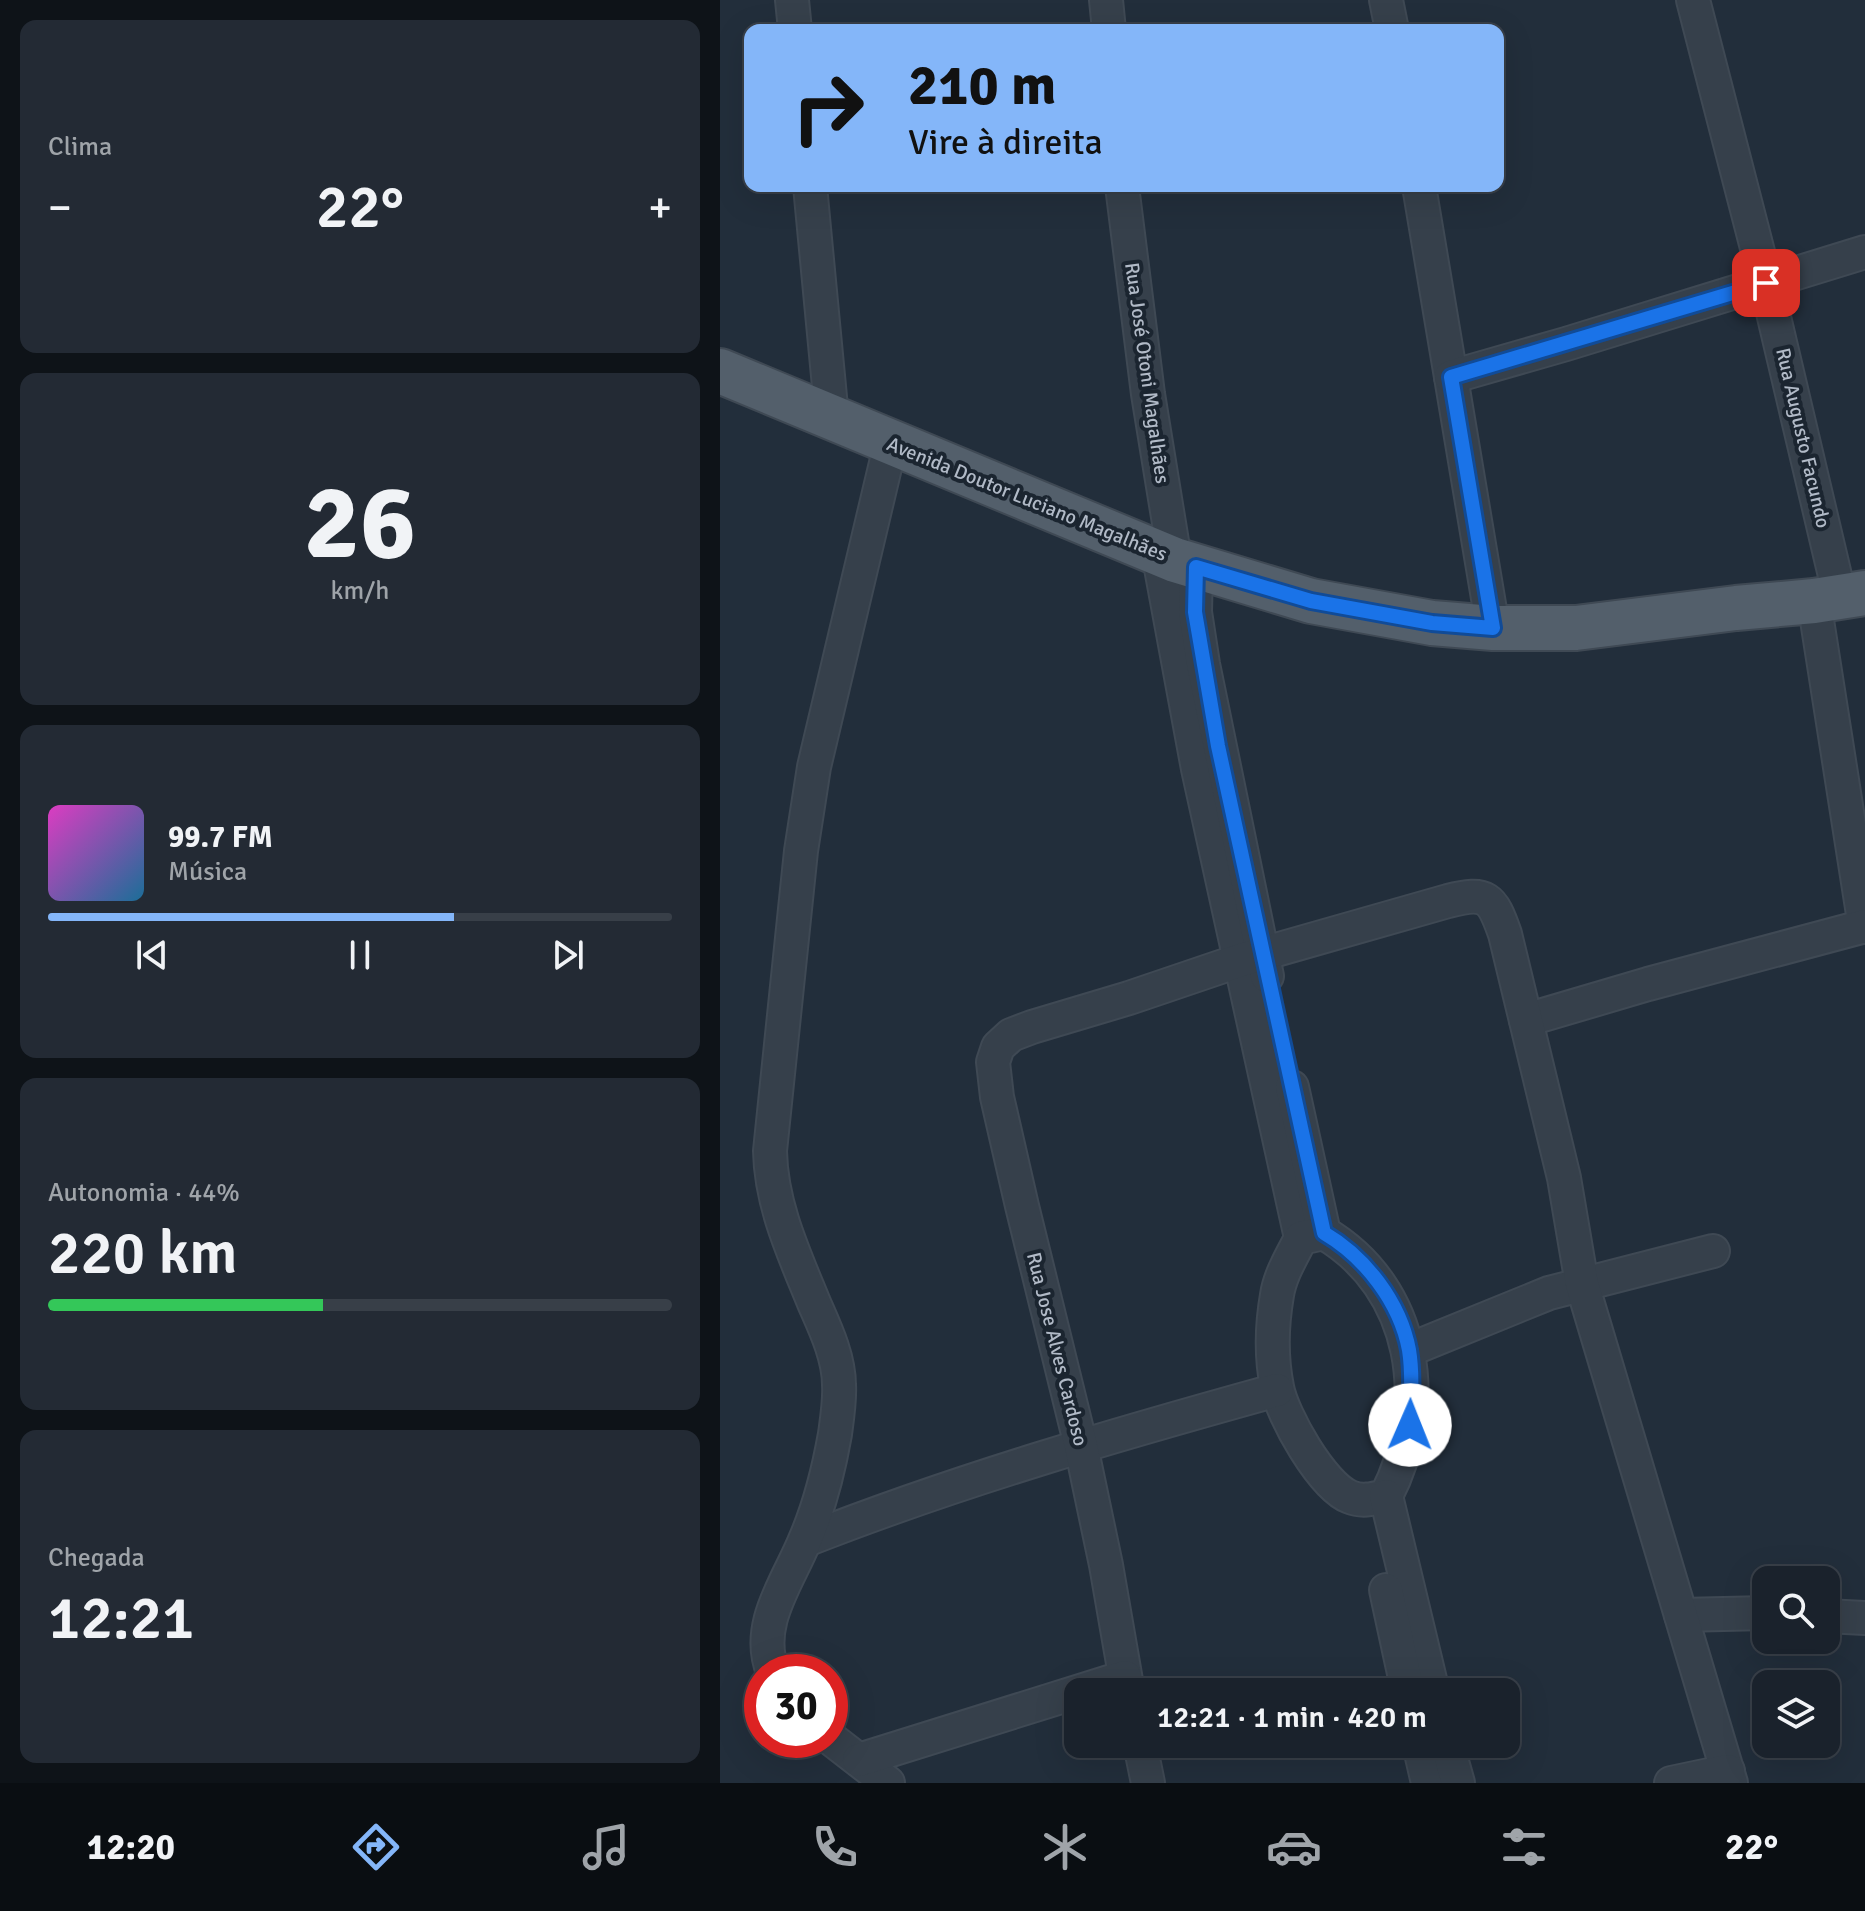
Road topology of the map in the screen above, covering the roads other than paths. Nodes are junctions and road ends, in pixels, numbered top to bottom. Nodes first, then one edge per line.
1 (792, 0) edge
2 (1106, 0) edge
3 (1386, 0) edge
4 (1693, 0) edge
5 (794, 24) edge
6 (1108, 24) edge
7 (1391, 24) edge
8 (811, 192) edge
9 (1123, 192) edge
10 (1420, 192) edge
11 (1865, 252) edge
12 (1766, 283) junction
13 (720, 371) edge
14 (1451, 377) junction
15 (832, 418) junction
16 (891, 442) junction
17 (1176, 560) junction
18 (1840, 597) edge
19 (1493, 628) junction
20 (1865, 926) edge
21 (1252, 957) junction
22 (1526, 1020) junction
23 (1312, 1236) junction
24 (1713, 1251) dead end
25 (1582, 1284) junction
26 (1409, 1350) junction
27 (1277, 1390) junction
28 (1081, 1446) junction
29 (1376, 1499) junction
30 (806, 1540) junction
31 (1752, 1613) edge
32 (1681, 1615) junction
33 (1840, 1617) edge
34 (1865, 1618) edge
35 (768, 1654) edge
36 (1126, 1678) edge
37 (1406, 1678) edge
38 (1429, 1678) edge
39 (1064, 1702) edge
40 (848, 1752) edge
41 (1143, 1758) edge
42 (1422, 1758) edge
43 (1451, 1758) edge
44 (859, 1760) junction
45 (1730, 1777) edge
46 (888, 1783) edge
47 (1148, 1783) edge
48 (1428, 1783) edge
49 (1458, 1783) edge
50 (1671, 1783) edge

1 - 5 street
2 - 6 street
3 - 7 street
4 - 12 street, Rua Augusto Facundo
8 - 15 street
9 - 17 street, Rua José Otoni Magalhães
10 - 14 street
11 - 12 street
12 - 14 street
12 - 18 street, Rua Augusto Facundo
13 - 15 main road, Avenida Doutor Luciano Magalhães
14 - 19 street
15 - 16 main road, Avenida Doutor Luciano Magalhães
16 - 17 main road, Avenida Doutor Luciano Magalhães
16 - 30 street
17 - 19 main road, Avenida Doutor Luciano Magalhães
17 - 21 street, Rua José Otoni Magalhães
18 - 19 main road, Avenida Doutor Luciano Magalhães
18 - 20 street, Rua Augusto Facundo
20 - 22 street
21 - 22 street
21 - 23 street, Rua José Otoni Magalhães
21 - 28 street, Rua Jose Alves Cardoso
22 - 25 street
23 - 26 street
23 - 27 street
24 - 25 street
25 - 26 street
25 - 32 street
26 - 29 street
27 - 28 street
27 - 29 street
28 - 30 street
28 - 36 street, Rua Jose Alves Cardoso
29 - 37 street
29 - 38 street
30 - 35 street
31 - 32 street
32 - 45 street
33 - 34 street
39 - 44 street
40 - 44 street
41 - 47 street
42 - 48 street
43 - 49 street
44 - 46 street
45 - 50 street

